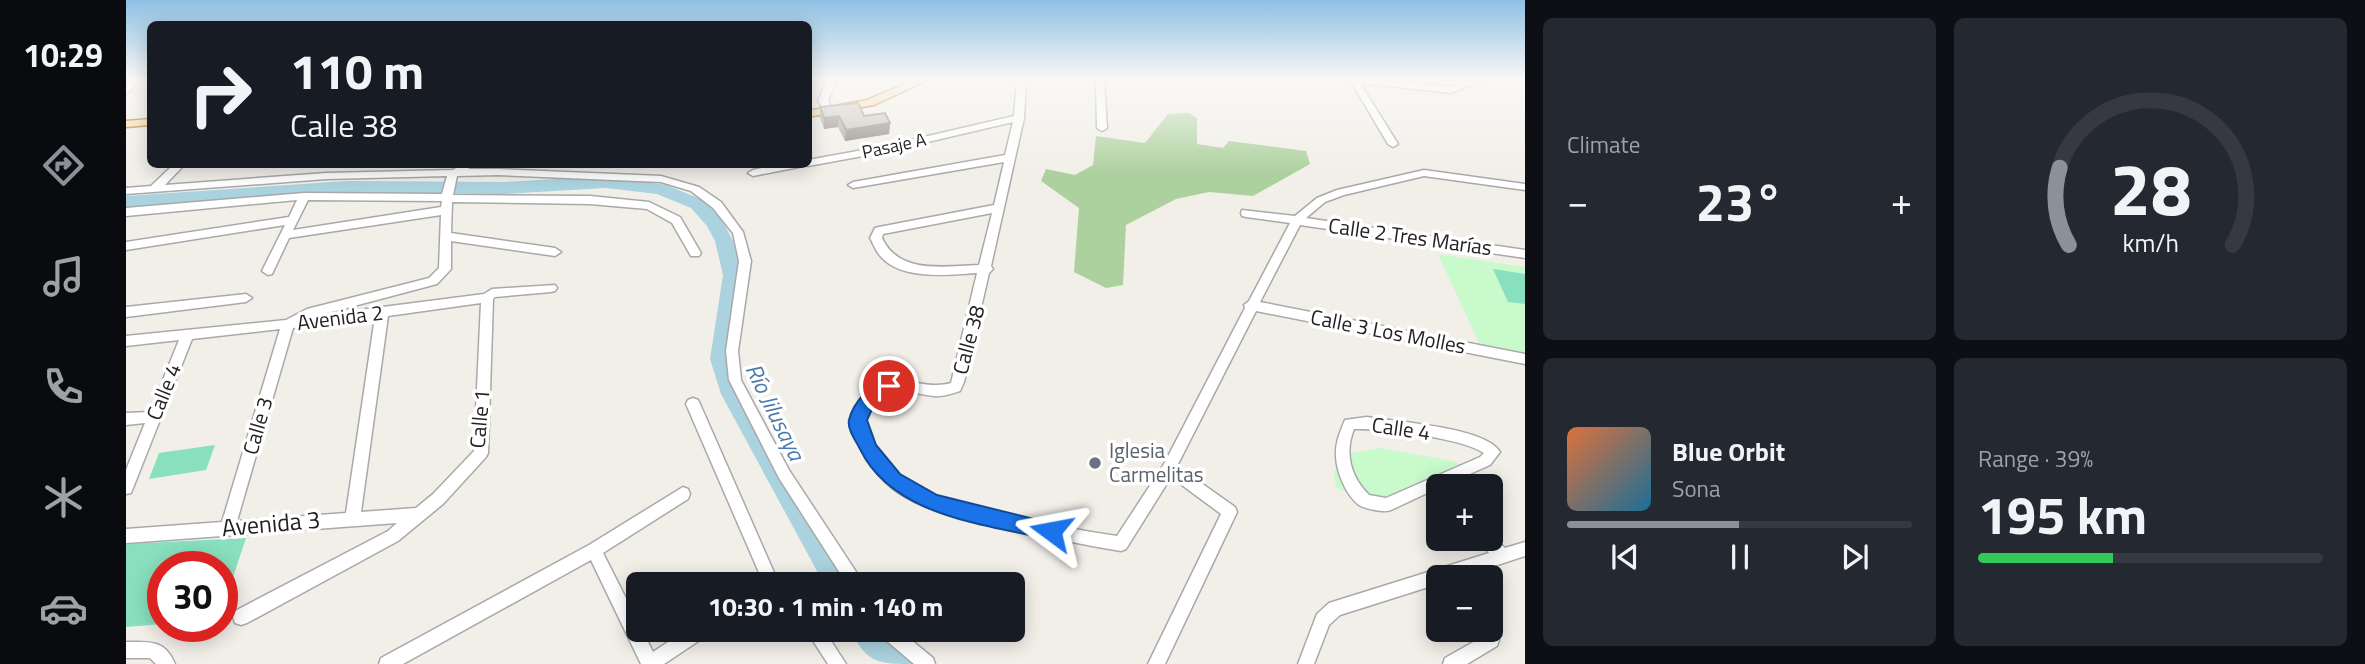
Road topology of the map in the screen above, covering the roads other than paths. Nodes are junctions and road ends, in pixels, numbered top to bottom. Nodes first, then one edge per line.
1 (1020, 111) edge
2 (1101, 111) edge
3 (1373, 111) edge
4 (1019, 118) junction
5 (147, 119) edge
6 (126, 121) edge
7 (1102, 128) dead end
8 (1392, 144) dead end
9 (1009, 158) junction
10 (812, 162) edge
11 (176, 168) edge
12 (466, 168) edge
13 (779, 168) edge
14 (753, 173) dead end
15 (853, 185) dead end
16 (449, 187) junction
17 (1525, 187) edge
18 (153, 190) junction
19 (126, 191) edge
20 (304, 196) junction
21 (997, 208) junction
22 (447, 210) junction
23 (126, 212) edge
24 (1246, 213) dead end
25 (291, 220) junction
26 (1296, 221) junction
27 (286, 235) junction
28 (446, 236) junction
29 (126, 246) edge
30 (555, 252) dead end
31 (695, 253) dead end
32 (1525, 254) edge
33 (987, 269) junction
34 (268, 271) dead end
35 (551, 288) dead end
36 (246, 298) dead end
37 (487, 298) junction
38 (1250, 305) junction
39 (126, 312) edge
40 (382, 313) junction
41 (288, 324) junction
42 (187, 335) junction
43 (126, 341) edge
44 (1525, 359) edge
45 (693, 404) dead end
46 (153, 416) junction
47 (126, 419) edge
48 (1169, 468) junction
49 (126, 488) edge
50 (1435, 488) edge
51 (683, 494) dead end
52 (417, 515) junction
53 (353, 517) junction
54 (228, 528) junction
55 (126, 536) edge
56 (1525, 549) edge
57 (594, 550) junction
58 (1497, 551) edge
59 (1503, 557) junction
60 (766, 572) edge
61 (848, 572) edge
62 (241, 617) dead end
63 (682, 642) edge
64 (822, 642) edge
65 (901, 642) edge
66 (1488, 642) edge
67 (126, 650) edge
68 (167, 663) edge
69 (387, 664) edge
70 (650, 664) edge
71 (838, 664) edge
72 (927, 664) edge
73 (1156, 664) edge
74 (1306, 664) edge
75 (1451, 664) edge

1 - 4 street, Calle 38
2 - 7 street
3 - 8 street
4 - 9 street, Calle 38
4 - 10 street, Pasaje A
5 - 6 main road
9 - 15 street
9 - 21 street, Calle 38
11 - 18 street
12 - 16 street
13 - 14 street
16 - 18 street
16 - 20 street
16 - 22 street
16 - 31 street
16 - 61 street
17 - 26 street
18 - 19 street
20 - 23 street
20 - 25 street
21 - 33 street, Calle 38
21 - 33 street
22 - 27 street
22 - 28 street
24 - 26 street, Calle 2 Tres Marías
25 - 27 street
25 - 29 street
26 - 32 street, Calle 2 Tres Marías
26 - 38 street
27 - 34 street
28 - 30 street
28 - 41 street
33 - 48 street, Calle 38
35 - 37 street, Avenida 2
36 - 39 street
37 - 40 street, Avenida 2
37 - 52 street, Calle 1
38 - 44 street, Calle 3 Los Molles
38 - 48 street
40 - 41 street, Avenida 2
40 - 53 street
41 - 42 street, Avenida 2
41 - 54 street, Calle 3
42 - 43 street, Avenida 2
42 - 46 street, Calle 4
45 - 60 street
46 - 47 street
46 - 49 street, Calle 4
48 - 73 street
50 - 50 street, Calle 4
51 - 57 street
52 - 53 street, Avenida 3
52 - 62 street, Calle 1
53 - 54 street, Avenida 3
54 - 55 street, Avenida 3
56 - 59 street
57 - 69 street
57 - 70 street
58 - 59 street
59 - 74 street
63 - 70 street
64 - 71 street
65 - 72 street
66 - 75 street
67 - 68 street

